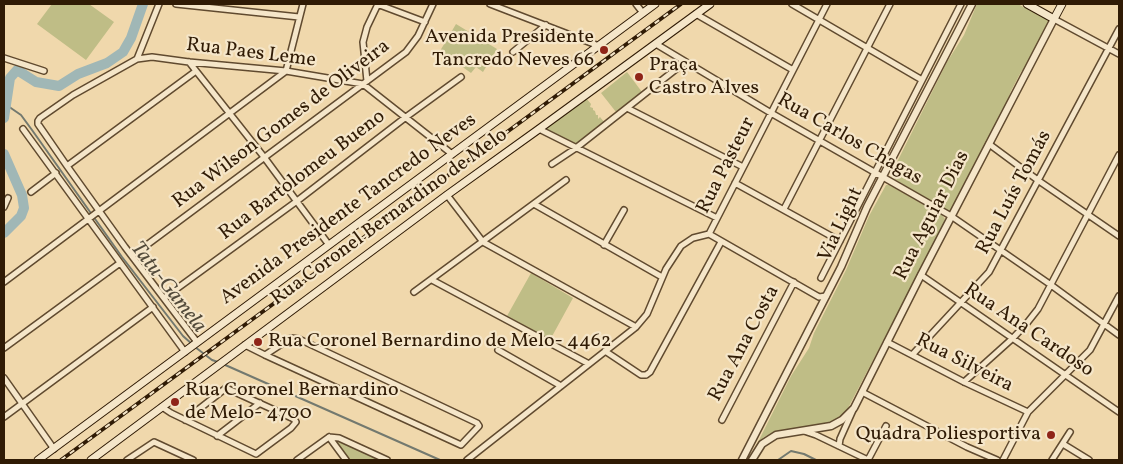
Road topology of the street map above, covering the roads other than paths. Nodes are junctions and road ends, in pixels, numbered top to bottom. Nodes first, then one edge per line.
1 (159, 4) edge
2 (176, 4) edge
3 (303, 4) edge
4 (377, 4) edge
5 (433, 4) edge
6 (490, 4) edge
7 (636, 4) edge
8 (656, 4) edge
9 (710, 4) edge
10 (792, 4) edge
11 (827, 4) edge
12 (890, 4) edge
13 (961, 4) edge
14 (972, 4) edge
15 (1028, 4) edge
16 (1062, 4) edge
17 (501, 5) edge
18 (643, 13) junction
19 (696, 14) junction
20 (299, 17) junction
21 (819, 19) junction
22 (1054, 19) junction
23 (424, 22) junction
24 (546, 24) junction
25 (1119, 29) edge
26 (656, 44) junction
27 (599, 46) junction
28 (868, 47) junction
29 (1109, 49) junction
30 (512, 52) dead end
31 (1119, 54) edge
32 (4, 58) edge
33 (137, 59) junction
34 (189, 62) junction
35 (686, 62) junction
36 (792, 70) junction
37 (44, 71) dead end
38 (196, 71) junction
39 (286, 71) junction
40 (461, 77) dead end
41 (922, 80) junction
42 (365, 83) junction
43 (627, 108) junction
44 (230, 113) junction
45 (771, 113) junction
46 (406, 117) junction
47 (23, 129) dead end
48 (540, 129) junction
49 (819, 141) junction
50 (989, 144) junction
51 (576, 148) junction
52 (452, 154) junction
53 (1119, 155) edge
54 (264, 157) junction
55 (552, 164) dead end
56 (67, 166) junction
57 (743, 167) junction
58 (874, 171) junction
59 (56, 173) junction
60 (883, 176) junction
61 (566, 180) dead end
62 (1039, 181) junction
63 (735, 182) junction
64 (31, 192) dead end
65 (447, 195) junction
66 (8, 198) dead end
67 (297, 201) junction
68 (534, 204) junction
69 (4, 207) edge
70 (784, 209) junction
71 (624, 210) dead end
72 (99, 212) junction
73 (1088, 215) junction
74 (952, 216) junction
75 (717, 218) junction
76 (89, 219) junction
77 (709, 234) junction
78 (1119, 236) edge
79 (840, 241) junction
80 (483, 242) junction
81 (721, 242) junction
82 (328, 245) junction
83 (604, 245) junction
84 (1002, 251) junction
85 (132, 256) junction
86 (120, 263) junction
87 (921, 275) junction
88 (662, 277) junction
89 (821, 278) dead end
90 (432, 280) junction
91 (4, 282) edge
92 (794, 282) junction
93 (1051, 285) junction
94 (414, 292) dead end
95 (826, 296) junction
96 (1119, 296) edge
97 (164, 298) junction
98 (960, 303) junction
99 (153, 307) junction
100 (1104, 324) junction
101 (636, 327) junction
102 (1119, 335) edge
103 (1013, 338) junction
104 (887, 342) junction
105 (196, 343) junction
106 (244, 345) junction
107 (4, 348) edge
108 (498, 350) dead end
109 (185, 351) junction
110 (606, 351) junction
111 (913, 354) junction
112 (265, 355) junction
113 (589, 364) junction
114 (1065, 374) junction
115 (4, 378) edge
116 (964, 382) junction
117 (561, 386) junction
118 (862, 392) junction
119 (23, 403) junction
120 (260, 403) junction
121 (162, 407) junction
122 (854, 408) junction
123 (1028, 412) junction
124 (1119, 412) edge
125 (4, 417) edge
126 (185, 420) junction
127 (722, 420) dead end
128 (886, 426) dead end
129 (804, 430) junction
130 (1070, 432) dead end
131 (217, 436) junction
132 (329, 438) junction
133 (1063, 444) junction
134 (840, 446) junction
135 (54, 449) junction
136 (188, 459) edge
137 (301, 459) edge
138 (38, 460) edge
139 (90, 460) edge
140 (127, 460) edge
141 (346, 460) edge
142 (386, 460) edge
143 (468, 460) edge
144 (742, 460) edge
145 (752, 460) edge
146 (868, 460) edge
147 (997, 460) edge
148 (1003, 460) edge
149 (1052, 460) edge
150 (1088, 460) edge

1 - 33 street
2 - 20 street
3 - 20 street
4 - 23 street
4 - 42 street
5 - 23 street, Rua Wilson Gomes de Oliveira
6 - 17 street
7 - 18 street
8 - 18 main road, Avenida Presidente Tancredo Neves
9 - 19 main road, Rua Coronel Bernardino de Melo
10 - 21 street
11 - 21 street, Rua Pasteur
12 - 28 street
13 - 41 street
14 - 60 street, Via Light
15 - 22 main road
16 - 22 main road, Rua Aguiar Dias
17 - 24 street
18 - 27 main road, Avenida Presidente Tancredo Neves
19 - 26 main road, Rua Coronel Bernardino de Melo
19 - 36 street
20 - 39 street
21 - 28 street
21 - 36 street, Rua Pasteur
22 - 29 street
22 - 50 street, Rua Aguiar Dias
23 - 42 street, Rua Wilson Gomes de Oliveira
24 - 27 street
24 - 30 street
25 - 29 street, Rua Luís Tomás
26 - 35 street, Rua Carlos Chagas
26 - 48 main road, Rua Coronel Bernardino de Melo
27 - 52 main road, Avenida Presidente Tancredo Neves
28 - 41 street
28 - 49 street
29 - 31 street
29 - 62 street, Rua Luís Tomás
32 - 37 street
33 - 34 street, Rua Paes Leme
33 - 56 street, Rua Paes Leme
34 - 38 street
34 - 39 street, Rua Paes Leme
35 - 43 street
35 - 45 street, Rua Carlos Chagas
36 - 45 street, Rua Pasteur
38 - 44 street
38 - 56 street
39 - 42 street, Rua Paes Leme
39 - 44 street
40 - 46 street, Rua Bartolomeu Bueno
41 - 58 street
42 - 46 street, Rua Paes Leme
42 - 54 street, Rua Wilson Gomes de Oliveira
43 - 51 street
43 - 57 street
44 - 54 street
44 - 72 street
45 - 49 street, Rua Carlos Chagas
45 - 57 street, Rua Pasteur
46 - 52 street, Rua Paes Leme
46 - 67 street, Rua Bartolomeu Bueno
47 - 59 street
48 - 51 street
48 - 65 main road, Rua Coronel Bernardino de Melo
49 - 58 street, Rua Carlos Chagas
49 - 70 street
50 - 62 street
50 - 74 street, Rua Aguiar Dias
51 - 55 street
51 - 75 street
52 - 82 main road, Avenida Presidente Tancredo Neves
53 - 73 street
54 - 67 street
54 - 85 street, Rua Wilson Gomes de Oliveira
56 - 72 street
57 - 63 street, Rua Pasteur
58 - 60 street, Rua Carlos Chagas
58 - 79 street
59 - 64 street
59 - 76 street
60 - 74 street, Rua Carlos Chagas
60 - 95 street, Via Light
61 - 68 street
62 - 73 street
62 - 84 street, Rua Luís Tomás
63 - 70 street
63 - 75 street, Rua Pasteur
65 - 80 street
65 - 106 main road, Rua Coronel Bernardino de Melo
66 - 69 street
67 - 82 street
67 - 97 street, Rua Bartolomeu Bueno
68 - 80 street
68 - 83 street
70 - 79 street
71 - 83 street
72 - 76 street
72 - 85 street
73 - 78 street
73 - 93 street
74 - 84 street, Rua Carlos Chagas
74 - 87 street, Rua Aguiar Dias
75 - 77 street, Rua Pasteur
76 - 86 street
76 - 91 street
77 - 81 street
77 - 88 street
79 - 89 street
80 - 90 street
80 - 101 street
81 - 92 street
81 - 110 street
82 - 105 main road, Avenida Presidente Tancredo Neves
83 - 88 street
84 - 93 street, Rua Carlos Chagas
84 - 98 street, Rua Luís Tomás
85 - 97 street
86 - 99 street
86 - 107 street
87 - 98 street, Rua Ana Cardoso
87 - 104 street, Rua Aguiar Dias
88 - 101 street
90 - 94 street
90 - 113 street
92 - 95 street
92 - 127 street, Rua Ana Costa
93 - 100 street, Rua Carlos Chagas
93 - 103 street
95 - 144 street, Via Light
96 - 100 street
97 - 105 street
98 - 103 street, Rua Ana Cardoso
98 - 111 street, Rua Luís Tomás
99 - 109 street
99 - 119 street
100 - 102 street, Rua Carlos Chagas
100 - 114 street
101 - 110 street
103 - 114 street, Rua Ana Cardoso
103 - 116 street
104 - 111 street, Rua Silveira
104 - 118 street, Rua Aguiar Dias
105 - 109 main road, Avenida Presidente Tancredo Neves
106 - 112 street
106 - 121 main road, Rua Coronel Bernardino de Melo
108 - 117 street
109 - 135 main road, Avenida Presidente Tancredo Neves
110 - 113 street
111 - 116 street, Rua Silveira
112 - 112 street
113 - 117 street
114 - 123 street
114 - 124 street, Rua Ana Cardoso
115 - 119 street
116 - 123 street, Rua Silveira
117 - 143 street
118 - 122 street, Rua Aguiar Dias
118 - 147 street
119 - 125 street
119 - 135 street
120 - 126 street
120 - 131 street
120 - 131 street
121 - 126 street
121 - 139 main road, Rua Coronel Bernardino de Melo
122 - 129 street
122 - 134 street, Rua Aguiar Dias
123 - 148 street
126 - 131 street
128 - 146 street
129 - 134 street
129 - 145 street
130 - 133 street
132 - 137 street
132 - 141 street
132 - 142 street
133 - 149 street
133 - 150 street
134 - 146 street
135 - 138 main road, Avenida Presidente Tancredo Neves
136 - 140 street

